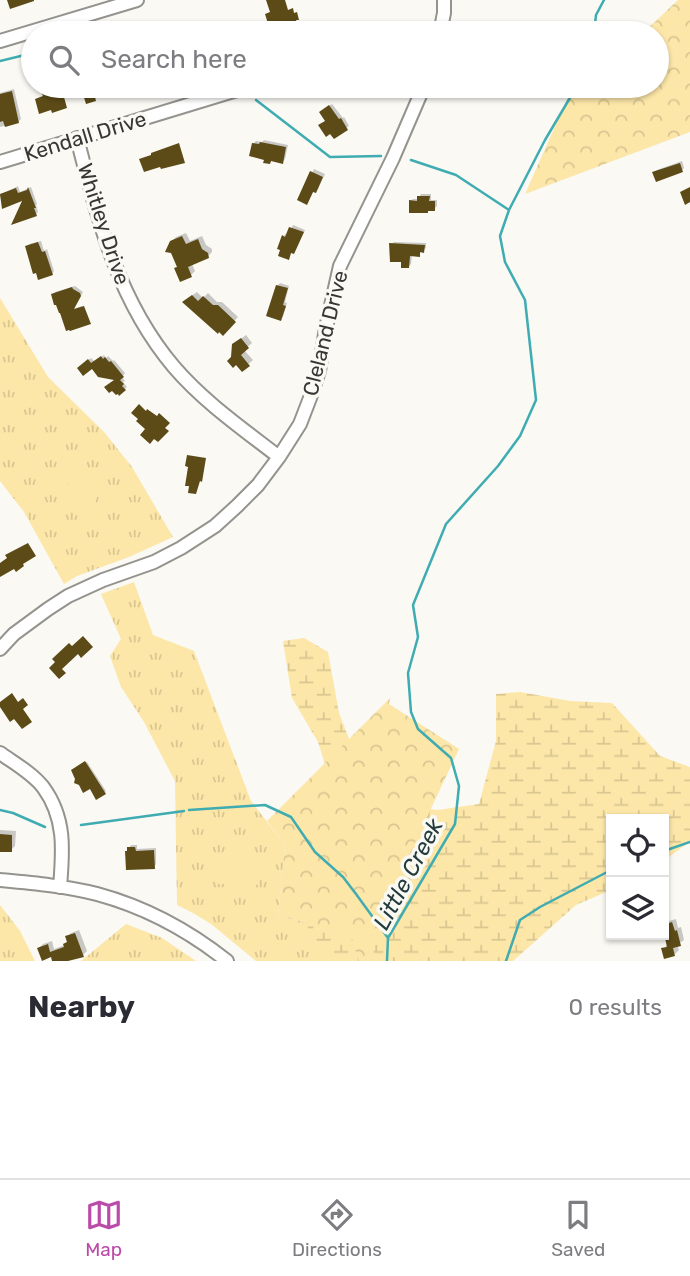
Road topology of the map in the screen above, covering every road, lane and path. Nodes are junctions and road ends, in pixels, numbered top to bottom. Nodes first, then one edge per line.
1 (136, 0) edge
2 (443, 0) edge
3 (66, 21) edge
4 (442, 21) edge
5 (21, 35) edge
6 (0, 41) edge
7 (210, 98) edge
8 (419, 98) edge
9 (77, 138) junction
10 (0, 162) edge
11 (279, 457) junction
12 (0, 649) edge
13 (0, 753) edge
14 (0, 880) edge
15 (60, 887) junction
16 (227, 961) edge

1 - 3 street
2 - 4 street
5 - 6 street
7 - 9 street, Kendall Drive
8 - 11 street, Cleland Drive
9 - 10 street, Kendall Drive
9 - 11 street, Whitley Drive
11 - 12 street, Cleland Drive
13 - 15 street
14 - 15 street
15 - 16 street

